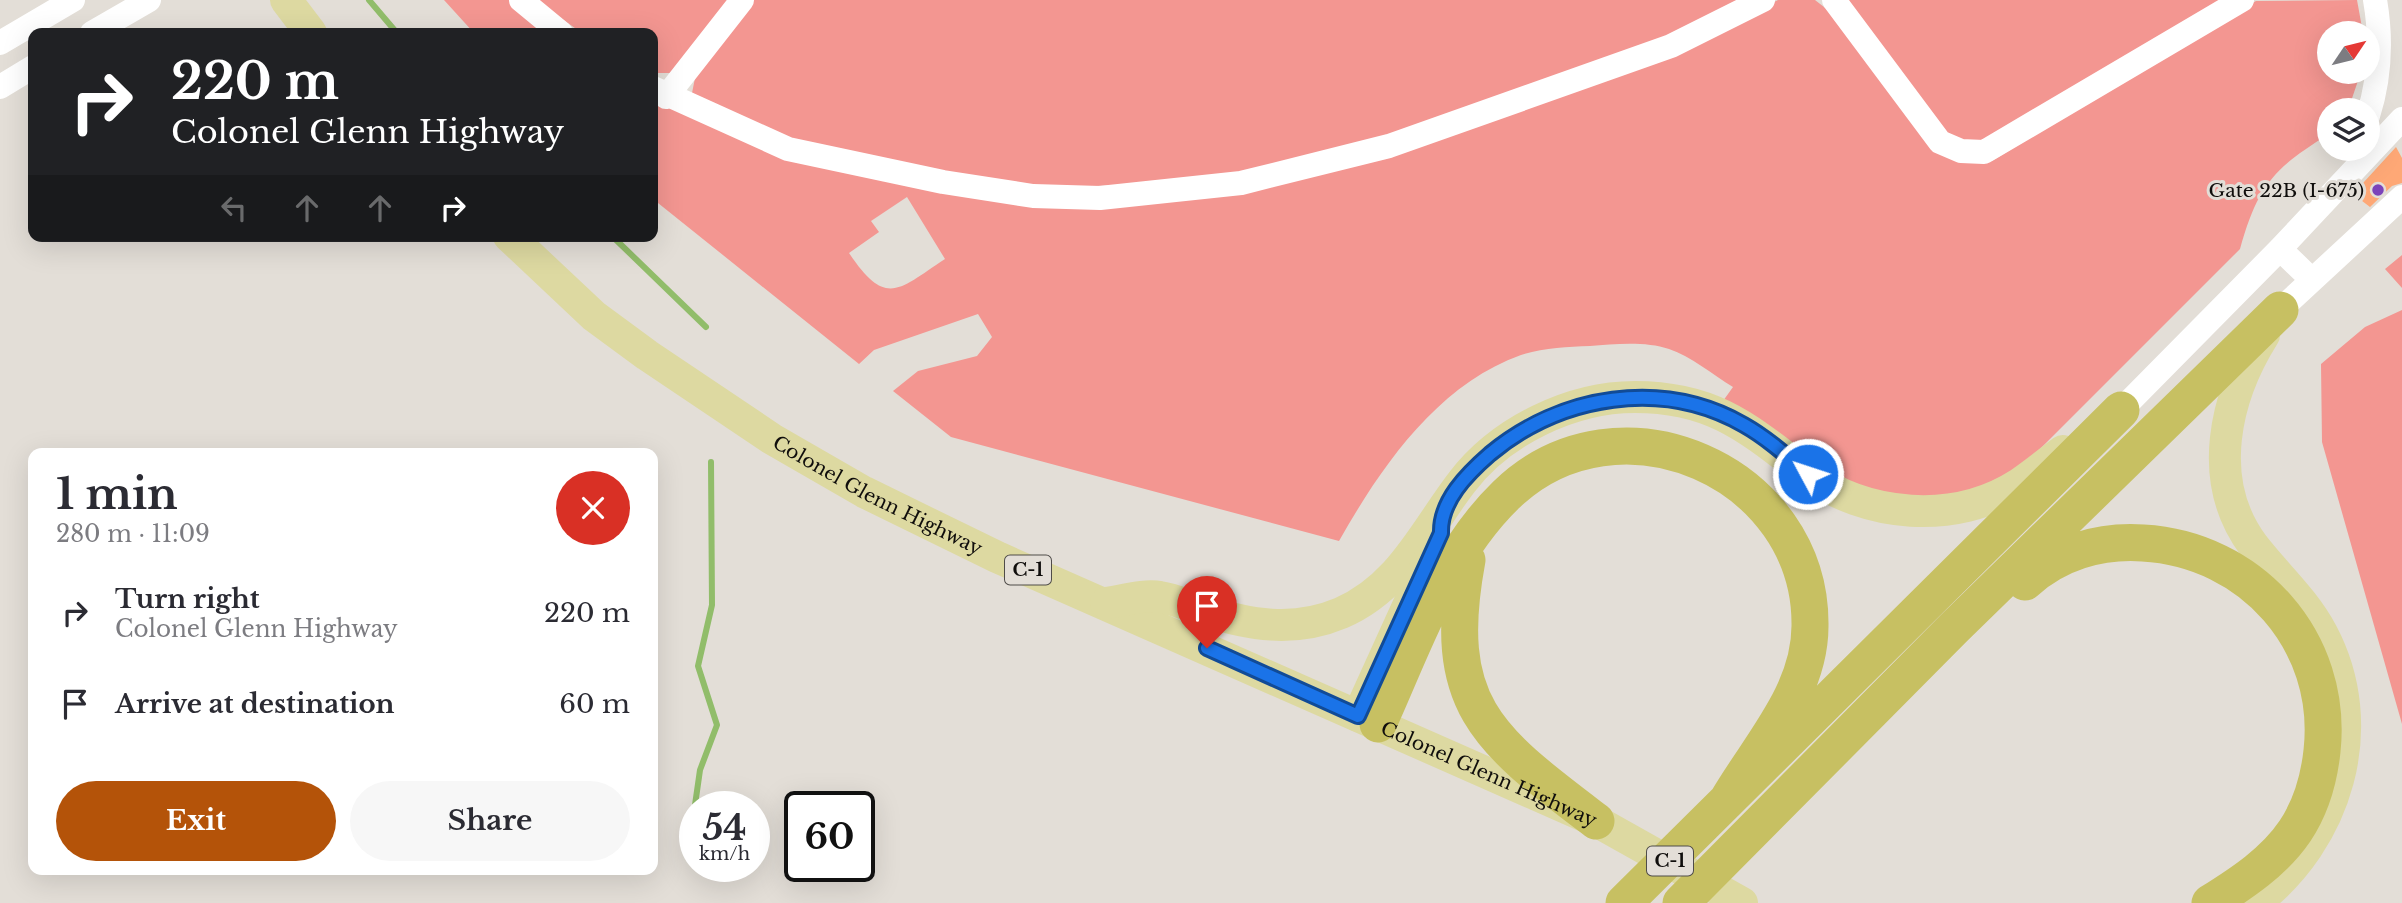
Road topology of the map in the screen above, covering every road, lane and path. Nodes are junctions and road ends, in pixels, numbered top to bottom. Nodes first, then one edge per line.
1 (73, 0) edge
2 (149, 0) edge
3 (286, 0) edge
4 (521, 0) edge
5 (742, 0) edge
6 (1763, 0) edge
7 (1834, 0) edge
8 (2242, 0) edge
9 (2375, 0) edge
10 (101, 28) edge
11 (307, 28) edge
12 (555, 28) edge
13 (0, 43) edge
14 (28, 70) edge
15 (0, 87) edge
16 (660, 93) edge
17 (2371, 98) edge
18 (2401, 122) edge
19 (2348, 161) edge
20 (2402, 176) edge
21 (2402, 197) edge
22 (2320, 204) junction
23 (2402, 215) edge
24 (2356, 239) junction
25 (515, 242) edge
26 (2280, 248) junction
27 (2312, 280) junction
28 (2280, 310) junction
29 (2121, 410) junction
30 (1441, 517) junction
31 (1471, 539) junction
32 (1106, 603) junction
33 (1954, 628) junction
34 (1368, 720) junction
35 (1727, 801) junction
36 (1596, 821) junction
37 (1624, 903) edge
38 (1681, 903) edge
39 (1742, 903) edge
40 (2210, 903) edge
41 (2256, 903) edge

1 - 13 street
2 - 10 street
3 - 11 main road
4 - 12 street
5 - 16 street
6 - 16 street
7 - 8 street
9 - 17 street
14 - 15 street
18 - 22 street
19 - 22 street
20 - 24 street
21 - 24 street
22 - 26 street
23 - 24 street
24 - 27 street
25 - 32 main road, Colonel Glenn Highway / C-1
26 - 27 street
26 - 29 street
27 - 28 street
28 - 33 highway
28 - 41 main road
29 - 30 main road
29 - 35 highway
30 - 32 main road
30 - 34 main road
31 - 34 highway
31 - 35 highway
31 - 36 highway
32 - 34 main road, Colonel Glenn Highway / C-1
33 - 38 highway
33 - 40 highway
34 - 36 main road, Colonel Glenn Highway / C-1
35 - 37 highway
36 - 39 main road, Colonel Glenn Highway / C-1

